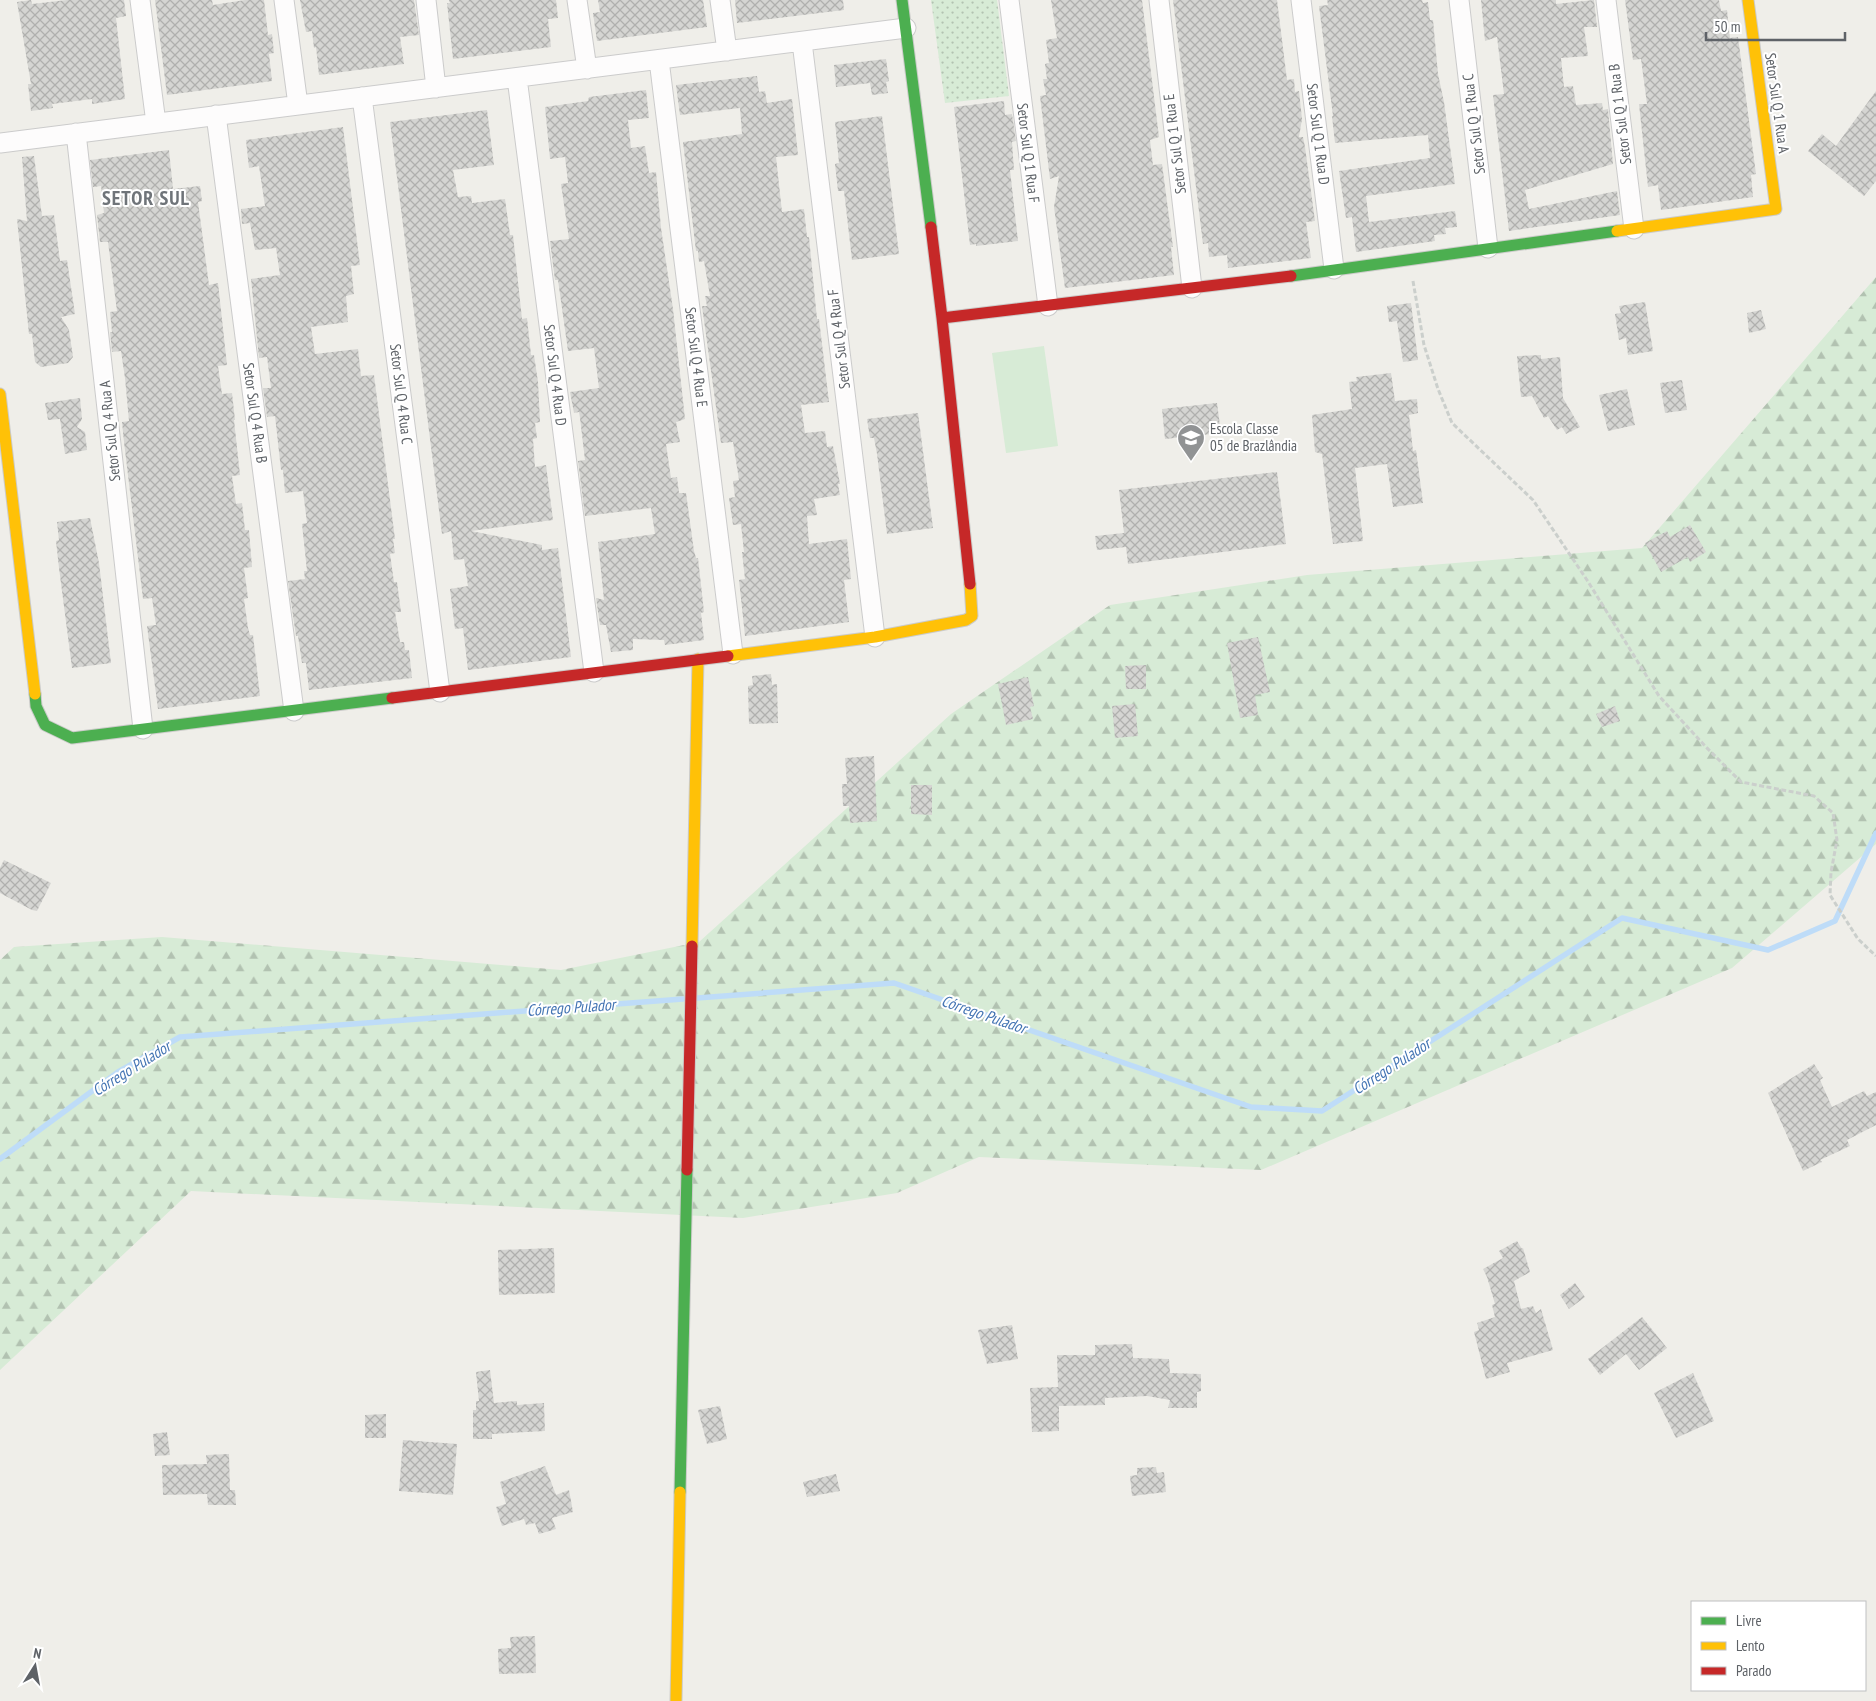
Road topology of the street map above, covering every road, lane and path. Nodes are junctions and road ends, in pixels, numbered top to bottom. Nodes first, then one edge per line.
1 (140, 0) edge
2 (284, 0) edge
3 (426, 0) edge
4 (577, 0) edge
5 (720, 0) edge
6 (902, 0) edge
7 (1009, 0) edge
8 (1159, 0) edge
9 (1301, 0) edge
10 (1459, 0) edge
11 (1606, 0) edge
12 (1748, 0) edge
13 (906, 28) junction
14 (802, 42) junction
15 (727, 51) junction
16 (659, 60) junction
17 (587, 69) junction
18 (517, 78) junction
19 (436, 88) junction
20 (362, 97) junction
21 (298, 105) junction
22 (216, 115) junction
23 (156, 123) junction
24 (76, 133) junction
25 (0, 143) edge
26 (1634, 229) junction
27 (1488, 248) junction
28 (1410, 259) junction
29 (1334, 269) junction
30 (1192, 288) junction
31 (1048, 306) junction
32 (942, 318) junction
33 (0, 394) edge
34 (875, 637) junction
35 (733, 654) junction
36 (698, 659) junction
37 (594, 672) junction
38 (440, 692) junction
39 (294, 711) junction
40 (143, 729) junction
41 (1876, 956) edge
42 (676, 1701) edge

1 - 23 street
2 - 21 street
3 - 19 street
4 - 17 street
5 - 15 street
6 - 13 street
7 - 31 street, Setor Sul Q 1 Rua F
8 - 30 street, Setor Sul Q 1 Rua E
9 - 29 street, Setor Sul Q 1 Rua D
10 - 27 street, Setor Sul Q 1 Rua C
11 - 26 street, Setor Sul Q 1 Rua B
12 - 26 street, Setor Sul Q 1 Rua A
13 - 14 street
13 - 32 street
14 - 15 street
14 - 34 street, Setor Sul Q 4 Rua F
15 - 16 street
16 - 17 street
16 - 35 street, Setor Sul Q 4 Rua E
17 - 18 street
18 - 19 street
18 - 37 street, Setor Sul Q 4 Rua D
19 - 20 street
20 - 21 street
20 - 38 street, Setor Sul Q 4 Rua C
21 - 22 street
22 - 23 street
22 - 39 street, Setor Sul Q 4 Rua B
23 - 24 street
24 - 25 street
24 - 40 street, Setor Sul Q 4 Rua A
26 - 27 street
27 - 28 street
28 - 29 street
28 - 41 path
29 - 30 street
30 - 31 street
31 - 32 street
32 - 34 street
33 - 40 street
34 - 35 street
35 - 36 street
36 - 37 street
36 - 42 street
37 - 38 street
38 - 39 street
39 - 40 street

